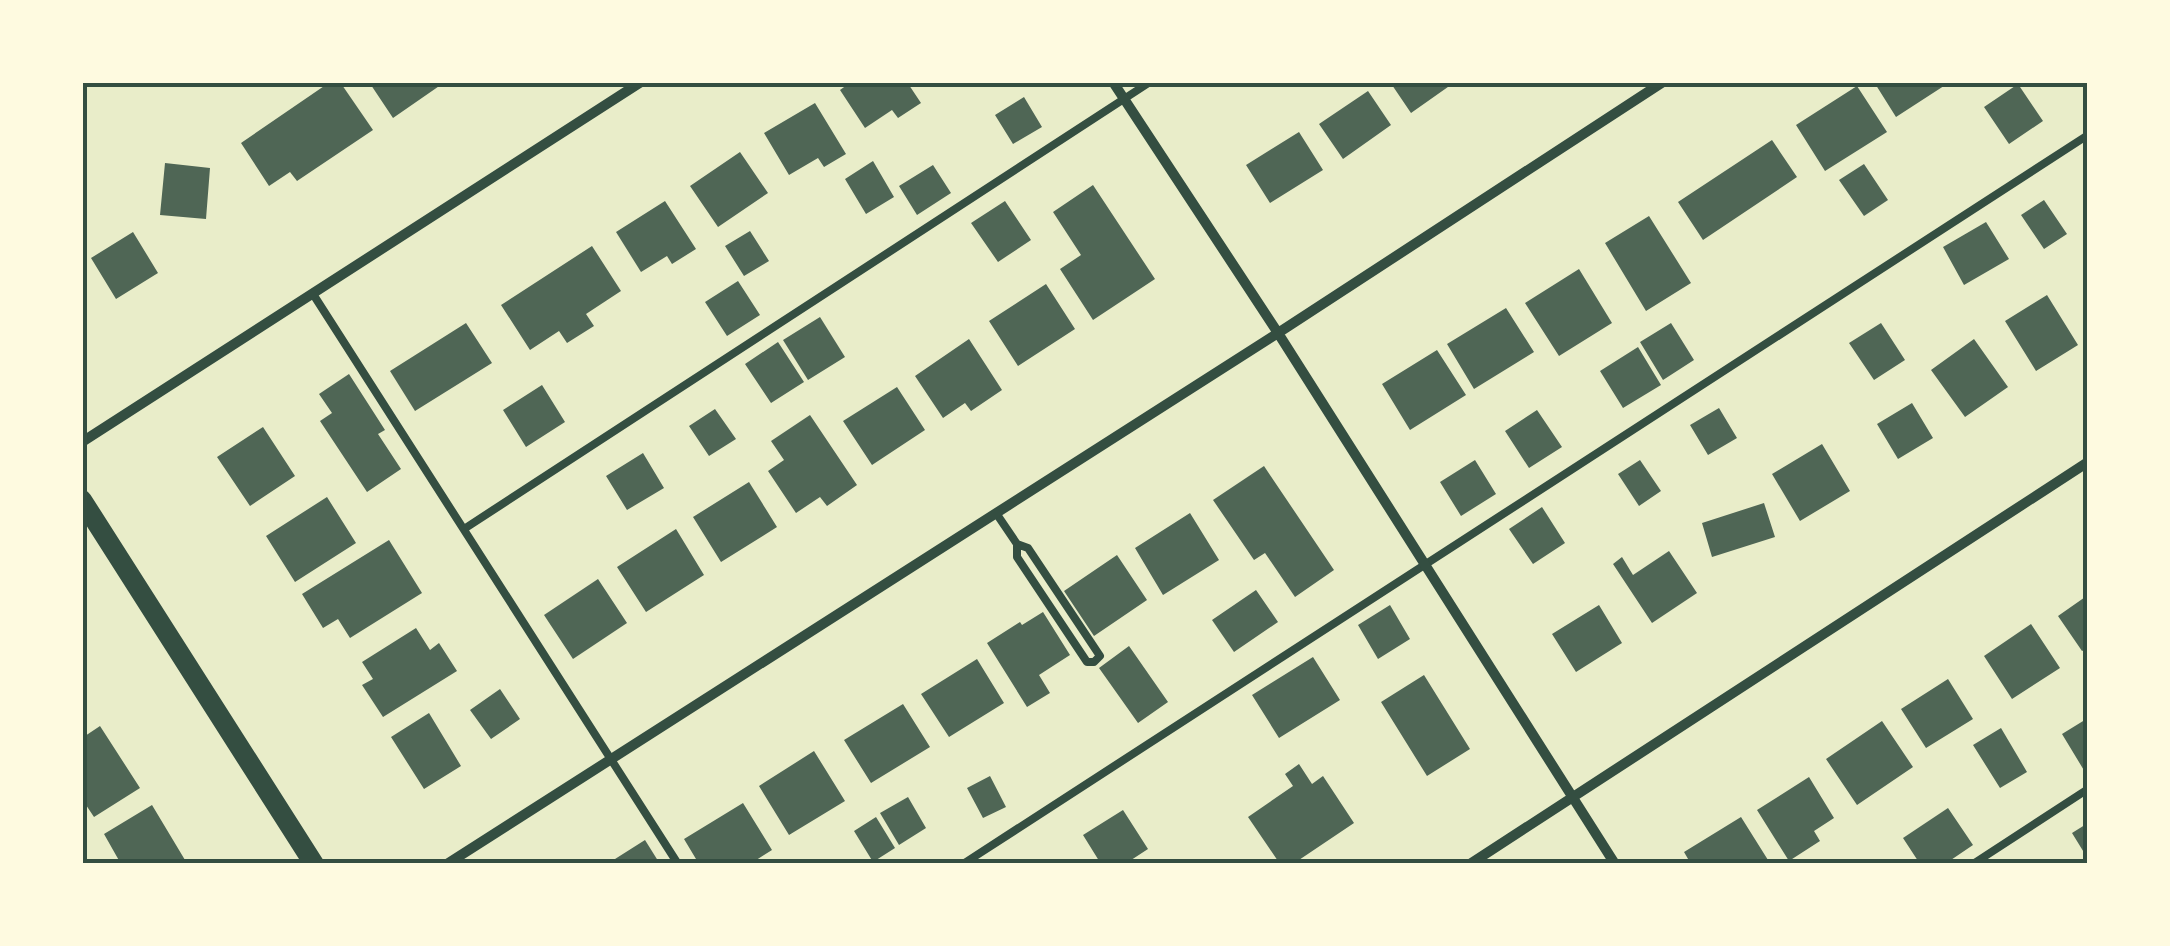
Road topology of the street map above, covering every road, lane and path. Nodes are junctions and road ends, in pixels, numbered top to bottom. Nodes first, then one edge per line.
1 (640, 82) edge
2 (1114, 82) edge
3 (1150, 82) edge
4 (1662, 82) edge
5 (1124, 99) junction
6 (2088, 134) edge
7 (313, 294) junction
8 (1278, 333) junction
9 (82, 442) edge
10 (2088, 462) edge
11 (82, 500) edge
12 (996, 514) junction
13 (464, 528) junction
14 (1017, 544) junction
15 (1425, 566) junction
16 (612, 758) junction
17 (2088, 789) edge
18 (1572, 798) junction
19 (314, 864) edge
20 (447, 864) edge
21 (678, 864) edge
22 (964, 864) edge
23 (1470, 864) edge
24 (1615, 864) edge
25 (1973, 864) edge

1 - 7 street
2 - 5 street
3 - 5 lane
4 - 8 street
5 - 8 street
5 - 13 lane
6 - 15 lane
7 - 9 street
7 - 13 lane
8 - 12 street
8 - 15 street
10 - 18 street
11 - 19 main road
12 - 14 lane
12 - 16 street
13 - 16 lane
14 - 14 lane
15 - 18 street
15 - 22 lane
16 - 20 street
16 - 21 lane
17 - 25 lane
18 - 23 street
18 - 24 street

